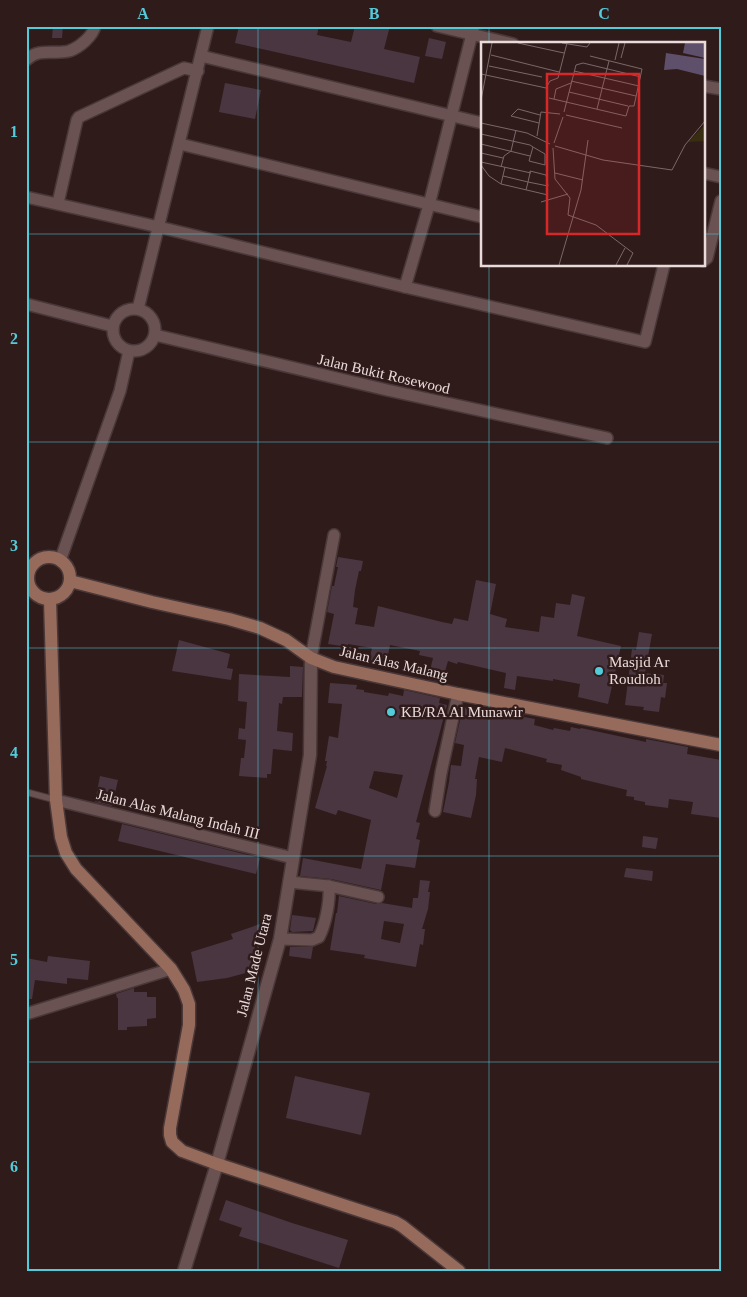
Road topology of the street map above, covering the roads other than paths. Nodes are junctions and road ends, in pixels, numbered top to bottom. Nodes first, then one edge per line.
1 (95, 26) edge
2 (208, 26) edge
3 (437, 26) edge
4 (473, 30) edge
5 (507, 42) edge
6 (202, 56) junction
7 (26, 60) edge
8 (198, 70) junction
9 (704, 86) edge
10 (721, 90) edge
11 (452, 116) junction
12 (481, 122) edge
13 (180, 144) junction
14 (704, 173) edge
15 (721, 177) edge
16 (26, 197) edge
17 (721, 201) edge
18 (58, 203) junction
19 (429, 205) junction
20 (481, 217) edge
21 (159, 227) junction
22 (704, 260) edge
23 (664, 266) edge
24 (405, 287) junction
25 (26, 304) edge
26 (138, 309) junction
27 (112, 326) junction
28 (155, 336) junction
29 (129, 352) junction
30 (607, 438) dead end
31 (334, 535) dead end
32 (60, 561) junction
33 (28, 568) edge
34 (70, 581) junction
35 (50, 600) junction
36 (311, 658) junction
37 (458, 694) junction
38 (721, 745) edge
39 (26, 792) edge
40 (56, 800) junction
41 (435, 811) dead end
42 (293, 858) junction
43 (289, 882) junction
44 (329, 886) junction
45 (378, 897) dead end
46 (280, 939) junction
47 (172, 969) junction
48 (26, 1014) edge
49 (216, 1164) junction
50 (184, 1271) edge
51 (459, 1271) edge

1 - 7 street
2 - 6 street
3 - 4 street
4 - 5 street
4 - 11 street
6 - 8 street
6 - 11 street
8 - 13 street
8 - 18 street
9 - 10 street
11 - 12 street
11 - 19 street
13 - 19 street
13 - 21 street
14 - 15 street
16 - 18 street
17 - 22 street
18 - 21 street
19 - 20 street
19 - 24 street
21 - 24 street
21 - 26 street
23 - 24 street
25 - 27 street
26 - 27 street
26 - 28 street
27 - 29 street
28 - 29 street
28 - 30 street, Jalan Bukit Rosewood
29 - 32 street
31 - 36 street
32 - 33 main road
32 - 34 main road
33 - 35 main road
34 - 35 main road
34 - 36 main road, Jalan Alas Malang
35 - 40 main road
36 - 37 main road, Jalan Alas Malang
36 - 42 street, Jalan Made Utara
37 - 38 main road, Jalan Alas Malang
37 - 41 street
39 - 40 lane
40 - 42 street, Jalan Alas Malang Indah III
40 - 47 main road
42 - 43 street, Jalan Made Utara
43 - 44 street
43 - 46 street, Jalan Made Utara
44 - 45 street
44 - 46 street
46 - 49 street, Jalan Made Utara
47 - 48 street
47 - 49 main road
49 - 50 street, Jalan Made Utara
49 - 51 main road

